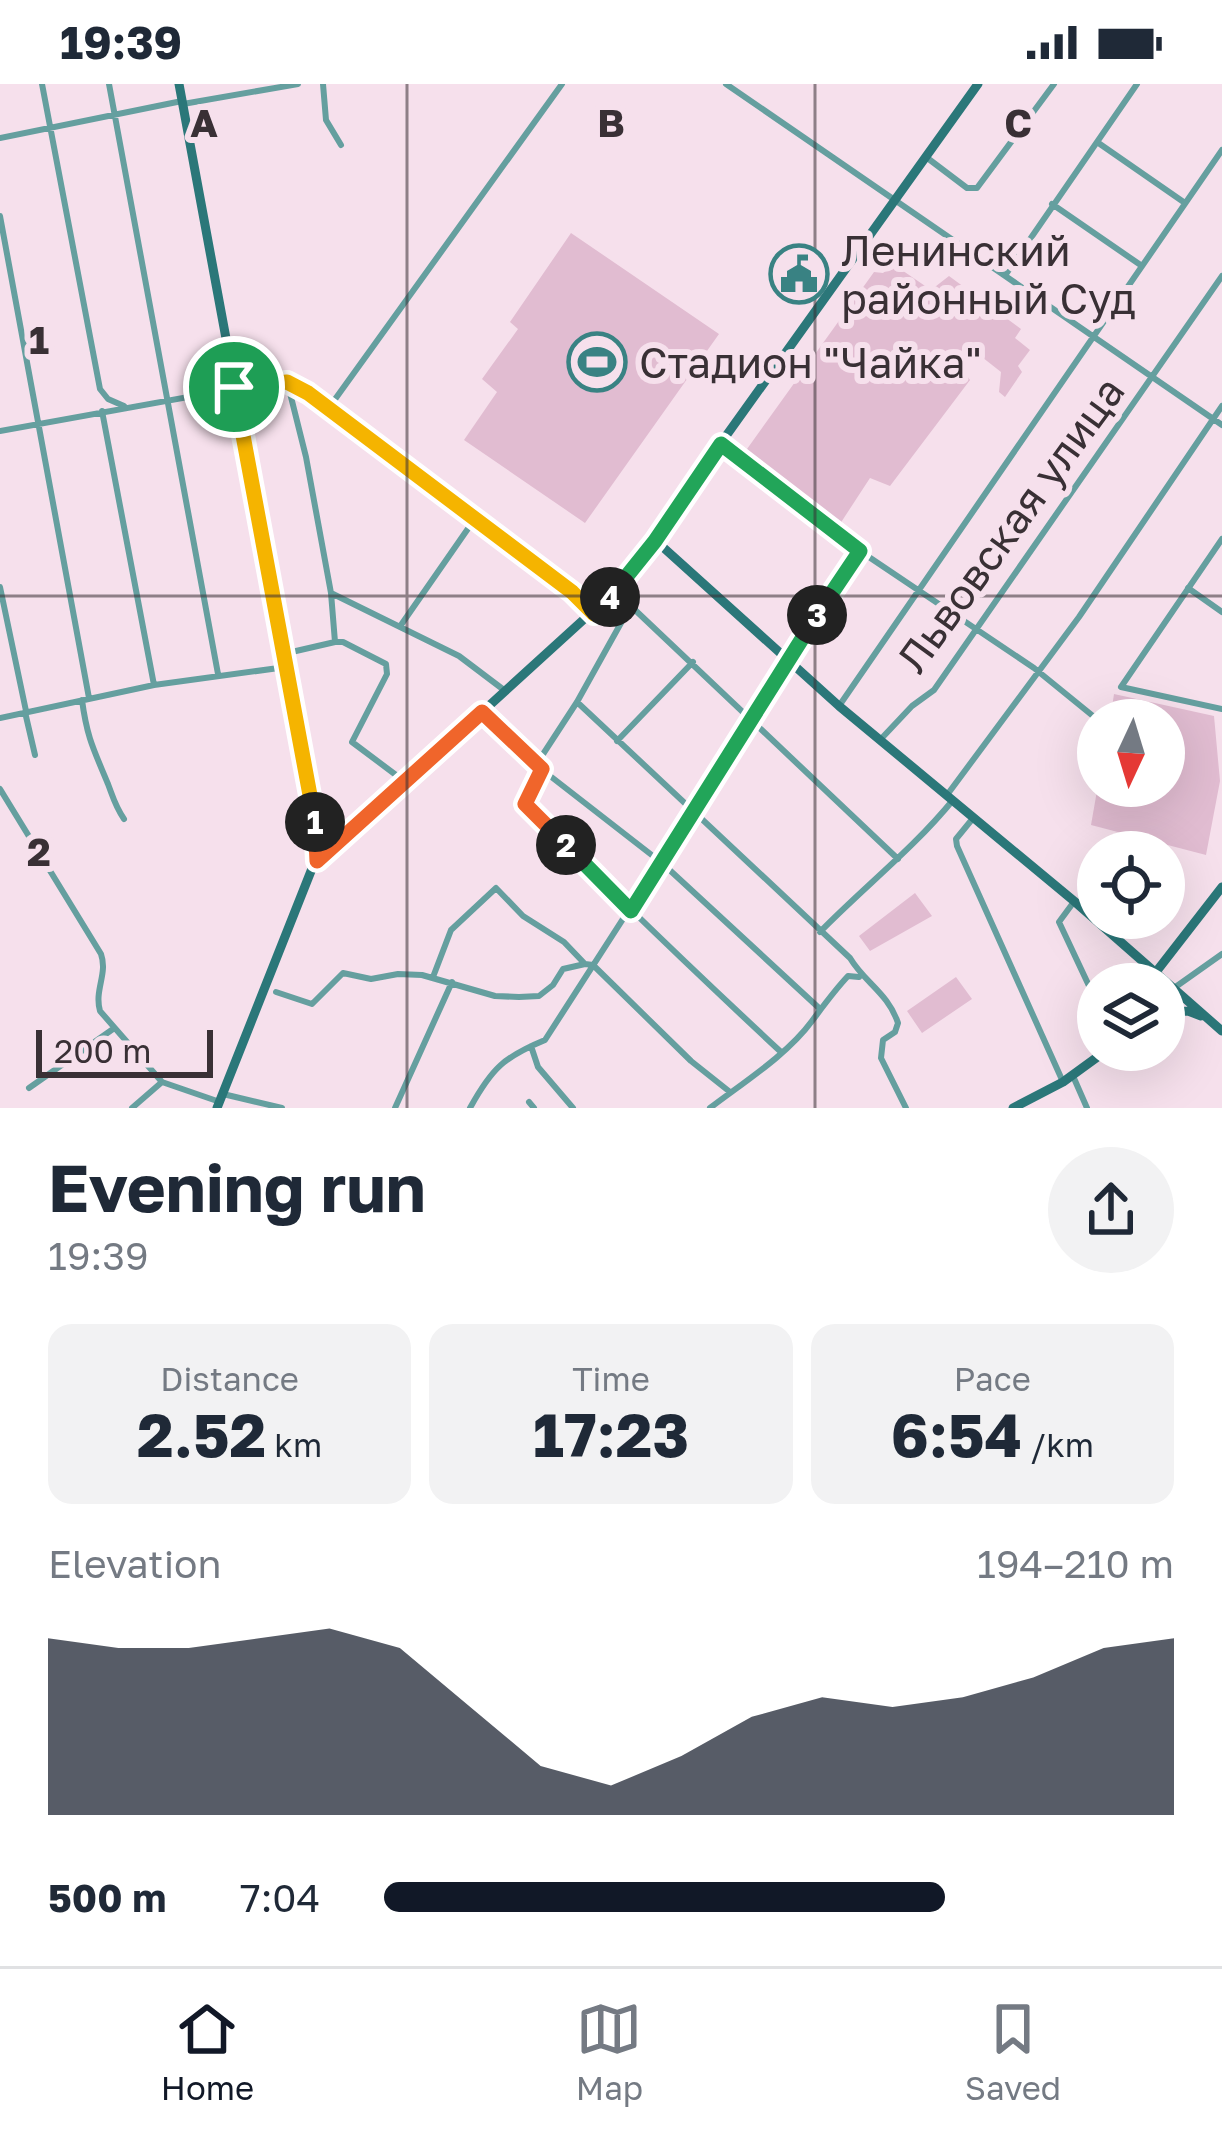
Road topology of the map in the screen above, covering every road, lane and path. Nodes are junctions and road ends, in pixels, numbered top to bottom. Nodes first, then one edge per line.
1 (42, 84) edge
2 (109, 84) edge
3 (178, 84) edge
4 (298, 84) edge
5 (323, 84) edge
6 (562, 84) edge
7 (726, 84) edge
8 (978, 84) edge
9 (1054, 84) edge
10 (1137, 84) edge
11 (182, 103) junction
12 (115, 115) junction
13 (51, 128) junction
14 (0, 138) edge
15 (1096, 142) junction
16 (341, 145) dead end
17 (1222, 150) edge
18 (926, 157) junction
19 (892, 201) junction
20 (1185, 203) junction
21 (1052, 204) junction
22 (0, 216) edge
23 (1142, 266) junction
24 (1005, 275) junction
25 (1222, 276) edge
26 (1093, 335) junction
27 (1153, 377) junction
28 (287, 382) junction
29 (234, 387) junction
30 (168, 400) junction
31 (1222, 406) edge
32 (128, 407) junction
33 (328, 409) junction
34 (102, 411) junction
35 (1213, 419) junction
36 (38, 423) junction
37 (1222, 425) edge
38 (0, 430) edge
39 (721, 444) junction
40 (475, 520) junction
41 (1222, 538) edge
42 (655, 541) junction
43 (860, 551) junction
44 (0, 587) edge
45 (1188, 588) junction
46 (615, 592) junction
47 (331, 593) junction
48 (916, 593) junction
49 (631, 605) junction
50 (1222, 612) edge
51 (594, 614) junction
52 (400, 626) junction
53 (976, 628) junction
54 (335, 642) junction
55 (788, 658) junction
56 (285, 660) junction
57 (693, 662) junction
58 (1038, 672) junction
59 (218, 674) junction
60 (154, 685) junction
61 (505, 692) junction
62 (86, 699) junction
63 (578, 702) junction
64 (1077, 703) edge
65 (839, 706) junction
66 (1222, 710) edge
67 (25, 711) junction
68 (482, 712) junction
69 (0, 718) edge
70 (752, 718) junction
71 (880, 740) junction
72 (617, 741) junction
73 (34, 755) dead end
74 (539, 767) junction
75 (404, 781) junction
76 (0, 789) edge
77 (950, 797) junction
78 (312, 804) junction
79 (694, 812) junction
80 (974, 817) junction
81 (124, 819) dead end
82 (339, 839) junction
83 (898, 859) junction
84 (317, 861) junction
85 (662, 863) junction
86 (1222, 887) edge
87 (1074, 902) junction
88 (631, 911) junction
89 (820, 932) junction
90 (1222, 954) edge
91 (1078, 963) edge
92 (1145, 963) edge
93 (1163, 963) edge
94 (589, 964) junction
95 (433, 977) junction
96 (862, 978) junction
97 (1185, 980) edge
98 (452, 982) junction
99 (276, 992) dead end
100 (1185, 998) edge
101 (819, 1008) junction
102 (1185, 1011) edge
103 (1211, 1022) junction
104 (113, 1029) junction
105 (1222, 1031) edge
106 (531, 1046) junction
107 (781, 1052) junction
108 (1079, 1071) edge
109 (1068, 1079) junction
110 (162, 1082) junction
111 (29, 1088) dead end
112 (730, 1092) junction
113 (220, 1101) edge
114 (132, 1108) edge
115 (282, 1108) edge
116 (395, 1108) edge
117 (470, 1108) edge
118 (573, 1108) edge
119 (710, 1108) edge
120 (906, 1108) edge
121 (1013, 1108) edge
122 (1087, 1108) edge

1 - 13 street
2 - 12 street
3 - 11 street
4 - 11 street
5 - 16 street
6 - 33 street
7 - 19 street
8 - 18 street
9 - 18 street
10 - 15 street
11 - 12 street
11 - 29 street
12 - 13 street
12 - 30 street
13 - 14 street
13 - 32 street
15 - 20 street
15 - 21 street
17 - 20 street
18 - 19 street
19 - 24 street
19 - 39 street
20 - 23 street
21 - 23 street
21 - 24 street
22 - 36 street
23 - 26 street
24 - 26 street
25 - 27 street, Львовская улица
26 - 27 street
26 - 48 street
27 - 35 street
27 - 53 street, Львовская улица
28 - 29 street
28 - 33 street
28 - 47 street
29 - 30 street
29 - 56 street
30 - 32 street
30 - 59 street
31 - 35 street
32 - 34 street
33 - 40 street
34 - 36 street
34 - 60 street
35 - 37 street
35 - 58 street
36 - 38 street
36 - 62 street
39 - 42 street
39 - 43 street
40 - 51 street
40 - 52 street
41 - 45 street
42 - 46 street
42 - 55 street
43 - 48 street
43 - 55 street
44 - 67 street
45 - 50 street
45 - 66 street
46 - 49 street
46 - 51 street
47 - 52 street
47 - 54 street
48 - 53 street
48 - 65 street
49 - 57 street
49 - 63 street
51 - 61 street
52 - 61 street
53 - 58 street
53 - 71 street, Львовская улица
54 - 56 street
54 - 75 street
55 - 65 street
55 - 70 street
56 - 59 street
56 - 78 street
57 - 70 street
57 - 72 street
58 - 64 street
58 - 77 street
59 - 60 street
60 - 62 street
61 - 68 street
62 - 67 street
62 - 81 street
63 - 72 street
63 - 74 street
65 - 71 street
67 - 69 street
67 - 73 street
68 - 74 street
68 - 75 street
70 - 79 street
70 - 83 street
71 - 77 street
72 - 79 street
74 - 85 street
74 - 88 street
75 - 82 street
76 - 104 street
77 - 80 street
77 - 83 street
78 - 82 street
78 - 84 street
79 - 85 street
79 - 89 street
80 - 87 street
80 - 109 street
82 - 84 street
83 - 89 street
84 - 113 street
85 - 88 street
85 - 101 street
86 - 93 street
87 - 91 street
87 - 92 street
88 - 94 street
88 - 107 street
89 - 96 street
90 - 97 street
94 - 95 street
94 - 98 street
94 - 106 street
94 - 112 street
95 - 98 street
95 - 99 street
96 - 101 street
96 - 120 street
98 - 116 street
100 - 103 street
101 - 107 street
102 - 103 street
103 - 105 street
104 - 110 street
104 - 111 street
106 - 117 street
106 - 118 street
107 - 112 street
108 - 109 street
109 - 121 street
109 - 122 street
110 - 113 street
110 - 114 street
112 - 119 street
113 - 115 street

